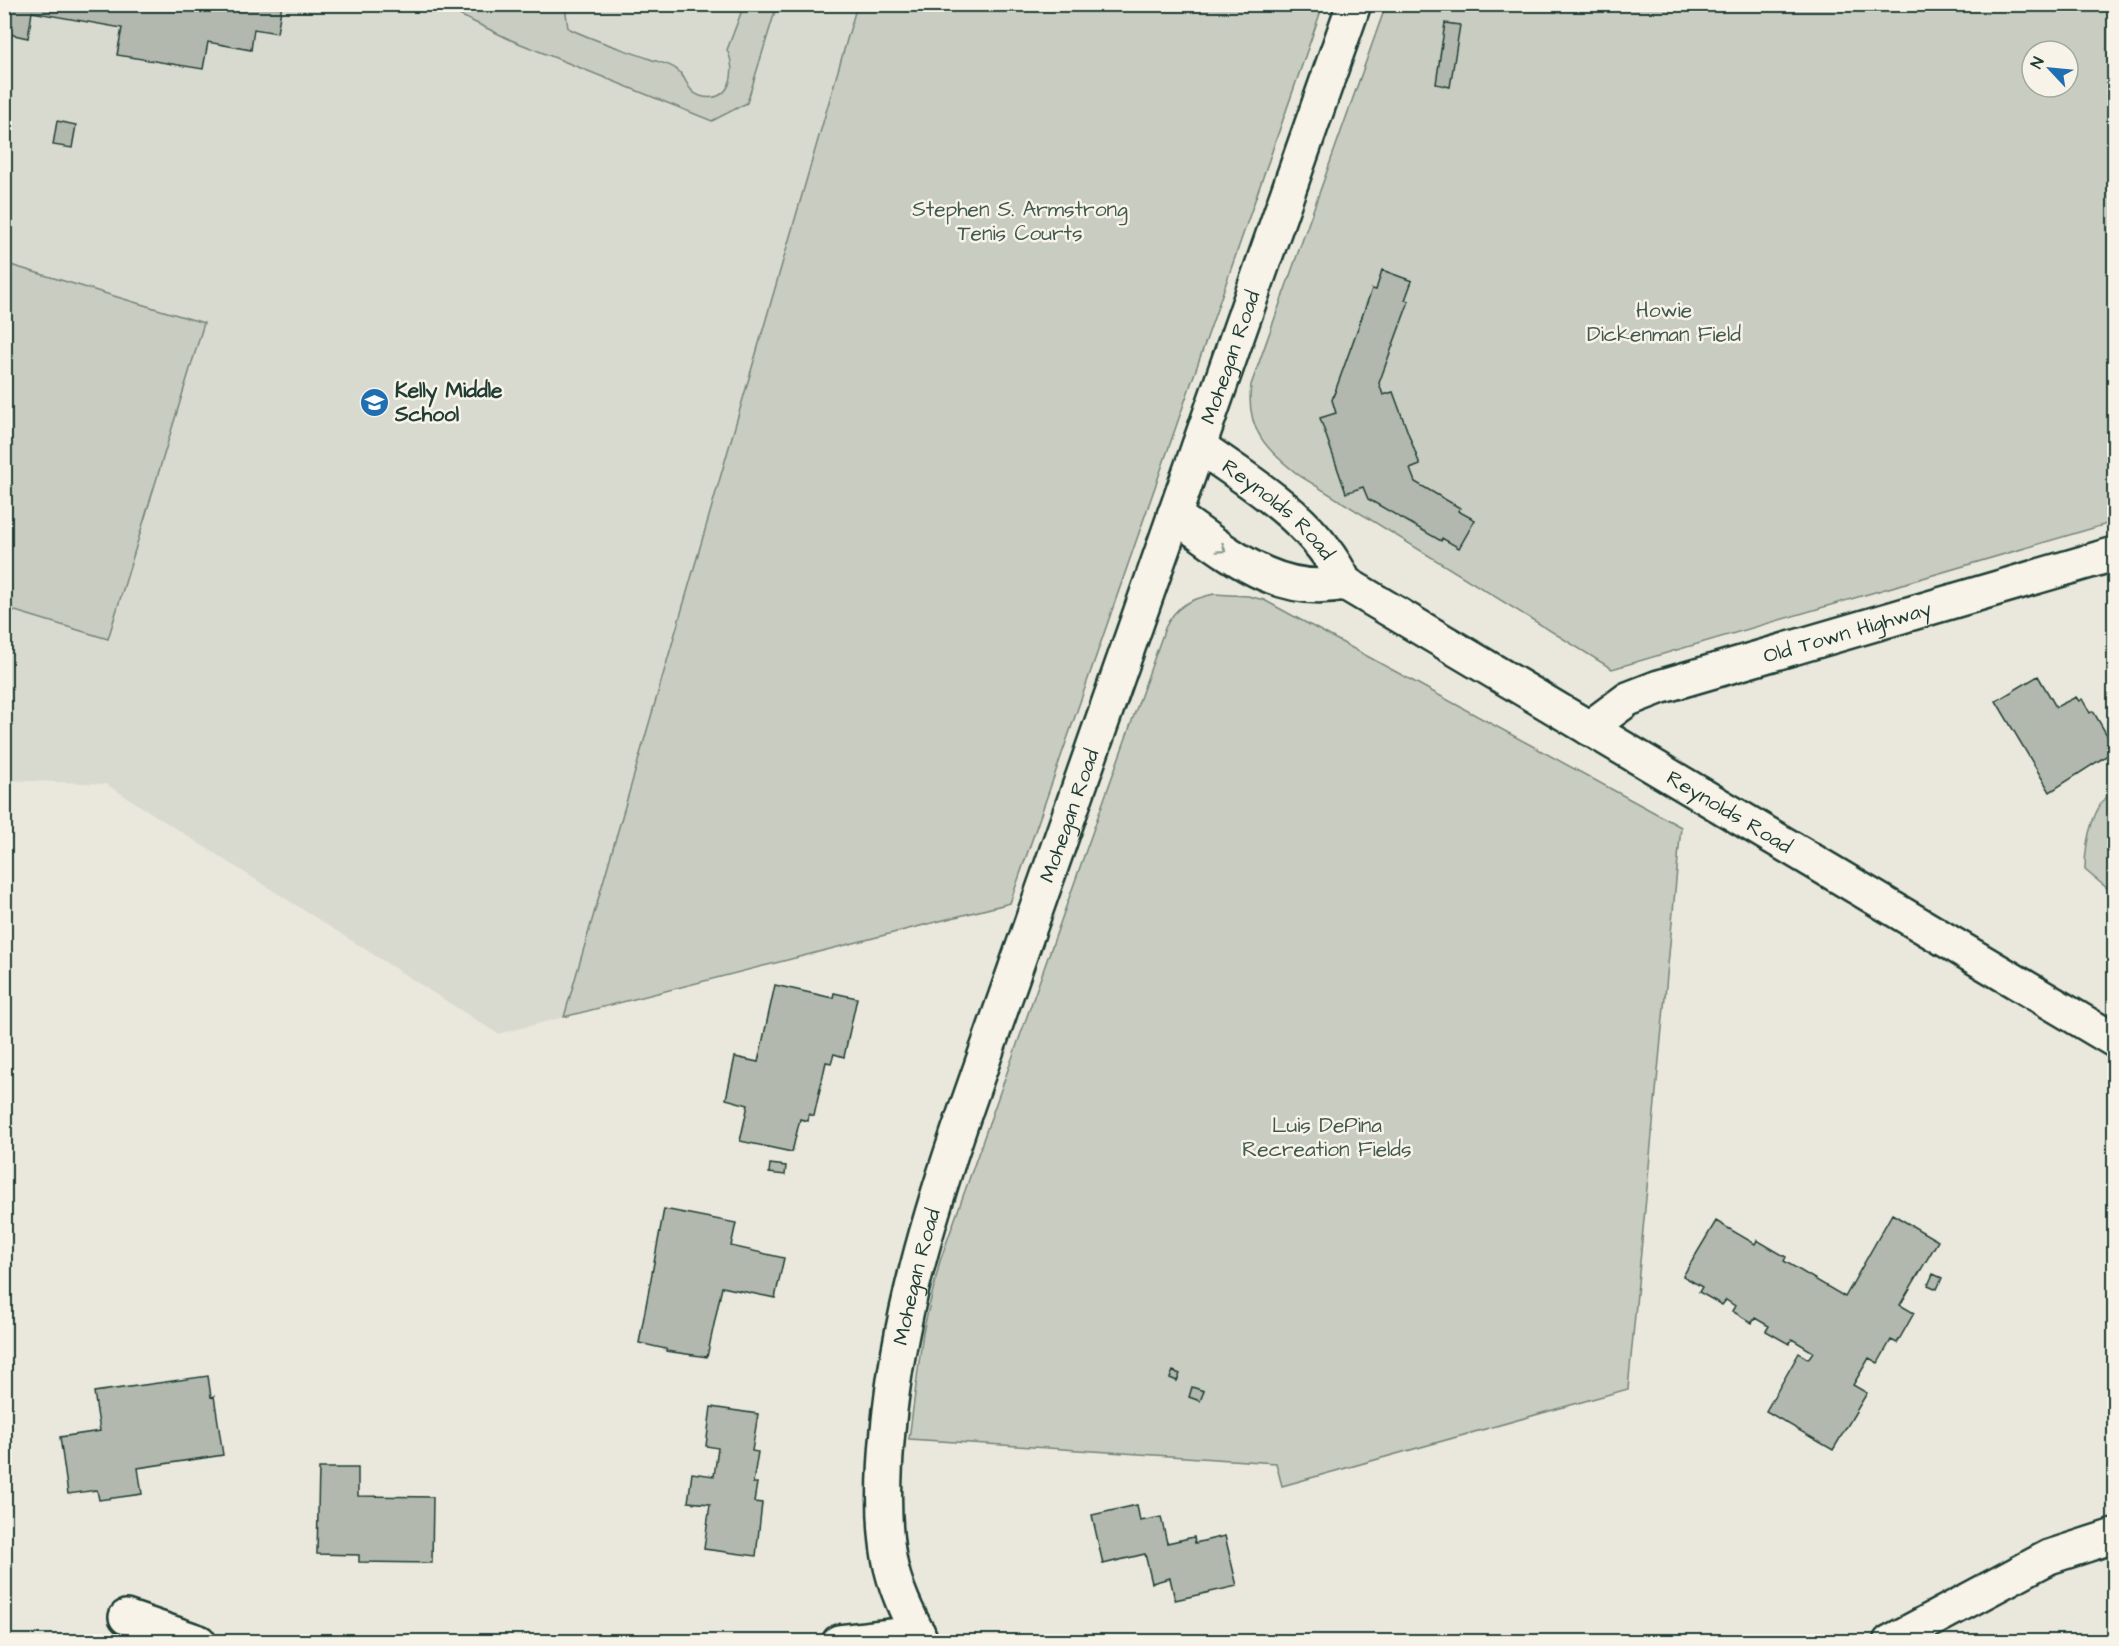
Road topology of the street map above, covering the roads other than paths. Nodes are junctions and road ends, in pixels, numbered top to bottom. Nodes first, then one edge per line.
1 (1354, 4) edge
2 (1199, 446) junction
3 (1174, 515) junction
4 (2115, 554) edge
5 (1344, 583) junction
6 (1588, 728) junction
7 (2115, 1040) edge
8 (2115, 1536) edge
9 (126, 1617) dead end
10 (920, 1637) edge
11 (199, 1641) edge
12 (839, 1641) edge
13 (1890, 1641) edge

1 - 2 street, Mohegan Road
2 - 3 street, Mohegan Road
2 - 5 street, Reynolds Road
3 -> 5 street, Reynolds Road
3 - 10 street, Mohegan Road
4 - 6 street, Old Town Highway
5 - 6 street, Reynolds Road
6 - 7 street, Reynolds Road
8 - 13 street
9 - 11 street
10 - 12 street

